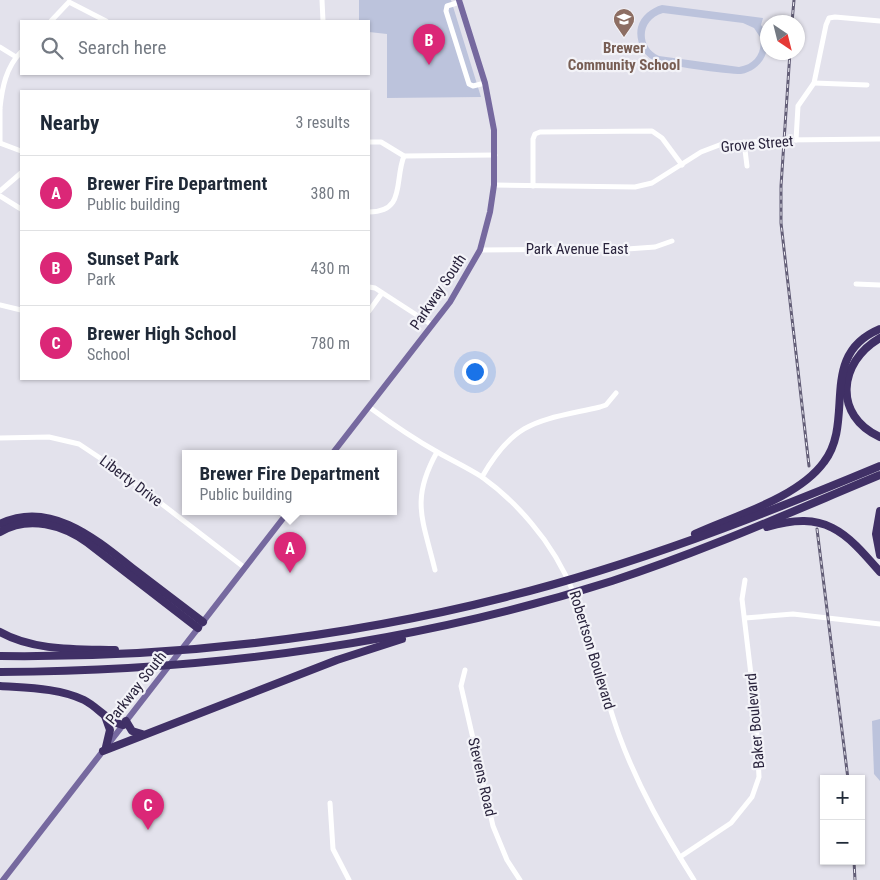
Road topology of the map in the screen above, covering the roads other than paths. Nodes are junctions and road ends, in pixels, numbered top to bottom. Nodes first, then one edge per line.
1 (322, 0) edge
2 (459, 1) edge
3 (52, 20) edge
4 (104, 20) edge
5 (323, 20) edge
6 (880, 21) edge
7 (0, 47) edge
8 (20, 53) edge
9 (16, 57) junction
10 (485, 83) junction
11 (814, 84) junction
12 (867, 85) dead end
13 (0, 109) edge
14 (880, 139) edge
15 (796, 140) junction
16 (370, 142) edge
17 (744, 142) junction
18 (0, 143) edge
19 (20, 151) edge
20 (495, 155) junction
21 (404, 156) junction
22 (682, 165) junction
23 (747, 166) dead end
24 (20, 174) edge
25 (494, 185) junction
26 (533, 186) junction
27 (0, 191) edge
28 (0, 196) edge
29 (20, 208) edge
30 (370, 212) edge
31 (672, 241) dead end
32 (480, 250) junction
33 (856, 284) dead end
34 (880, 285) edge
35 (370, 288) edge
36 (382, 293) junction
37 (0, 305) edge
38 (20, 310) edge
39 (370, 310) edge
40 (432, 325) junction
41 (880, 329) edge
42 (878, 339) edge
43 (616, 393) dead end
44 (369, 407) junction
45 (880, 437) edge
46 (0, 438) edge
47 (335, 450) edge
48 (437, 452) junction
49 (880, 466) edge
50 (880, 476) edge
51 (482, 477) junction
52 (880, 511) edge
53 (286, 515) edge
54 (0, 524) edge
55 (0, 532) edge
56 (725, 540) junction
57 (880, 555) edge
58 (638, 558) junction
59 (245, 568) junction
60 (435, 570) dead end
61 (880, 572) edge
62 (745, 580) dead end
63 (745, 618) junction
64 (474, 619) junction
65 (880, 624) edge
66 (200, 625) junction
67 (0, 632) edge
68 (159, 653) junction
69 (0, 656) edge
70 (465, 670) dead end
71 (0, 672) edge
72 (0, 686) edge
73 (102, 712) junction
74 (125, 723) junction
75 (147, 734) junction
76 (104, 749) junction
77 (330, 803) dead end
78 (680, 857) junction
79 (3, 880) edge
80 (349, 880) edge
81 (520, 880) edge
82 (694, 880) edge

1 - 5 street
2 - 10 main road, Parkway South
2 - 10 street
3 - 4 street
6 - 11 street
7 - 9 street
8 - 9 street
9 - 13 street
10 - 20 main road, Parkway South
11 - 12 street
11 - 15 street
13 - 18 street
14 - 15 street, Grove Street
15 - 17 street, Grove Street
16 - 21 street
17 - 22 street, Grove Street
17 - 23 street
18 - 19 street
20 - 21 street
20 - 25 main road, Parkway South
21 - 30 street
22 - 26 street, Grove Street
22 - 26 street
24 - 27 street
25 - 26 street, Grove Street
25 - 32 main road, Parkway South
28 - 29 street
31 - 32 street, Park Avenue East
32 - 40 main road, Parkway South
33 - 34 street
35 - 36 street
36 - 39 street
36 - 40 street
37 - 38 street
40 - 44 main road, Parkway South
41 - 58 highway
42 - 45 highway
43 - 51 street
44 - 47 main road, Parkway South
44 - 48 street, Robertson Boulevard
46 - 59 street, Liberty Drive
48 - 51 street, Robertson Boulevard
48 - 60 street
49 - 58 highway
50 - 56 highway
51 - 78 street, Robertson Boulevard
52 - 57 highway
53 - 59 main road, Parkway South
54 - 66 highway
55 - 66 highway
56 - 61 highway
56 - 64 highway
58 - 68 highway
59 - 66 main road, Parkway South
62 - 63 street, Baker Boulevard
63 - 65 street
63 - 78 street, Baker Boulevard
64 - 71 highway
64 - 75 highway
66 - 74 main road, Parkway South
67 - 68 highway
68 - 69 highway
70 - 81 street, Stevens Road
72 - 73 highway
73 - 74 highway
73 - 76 highway
74 - 75 highway
74 - 76 main road, Parkway South
75 - 76 highway
76 - 79 main road, Parkway South
77 - 80 street
78 - 82 street, Robertson Boulevard

